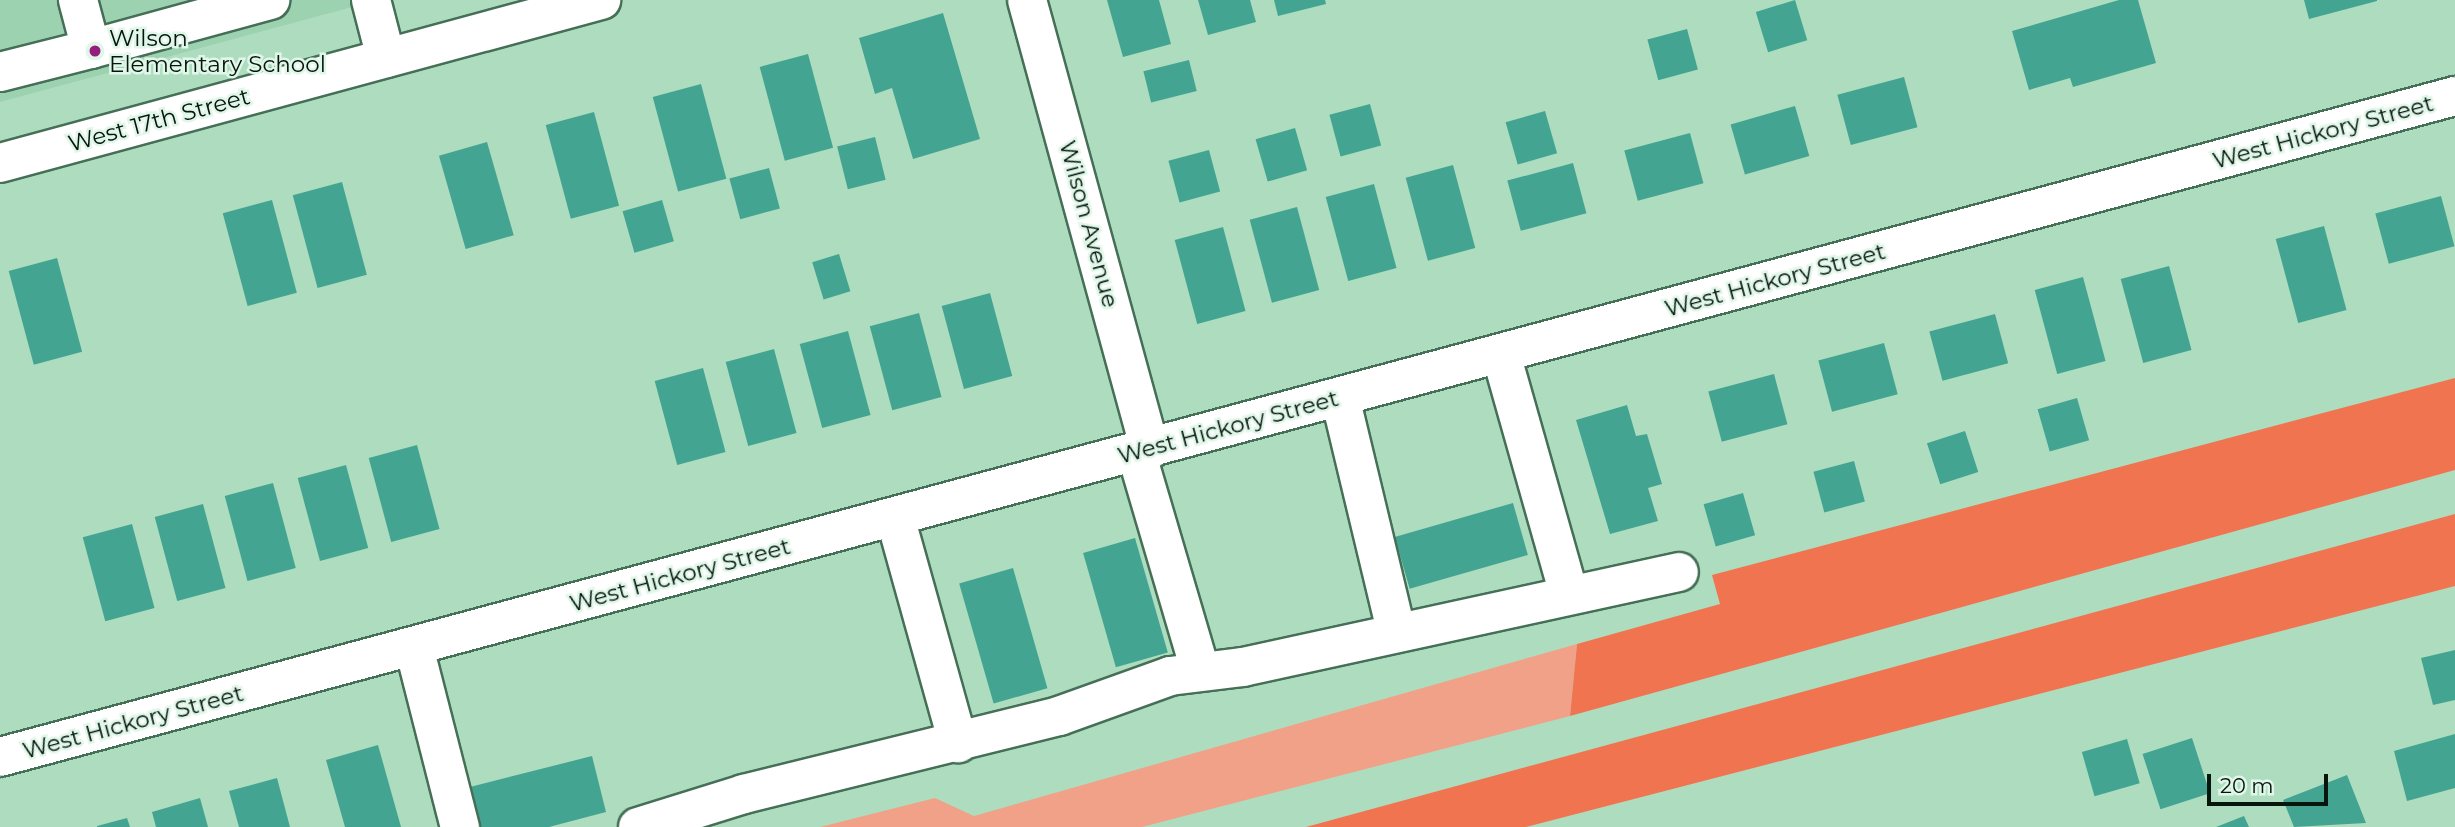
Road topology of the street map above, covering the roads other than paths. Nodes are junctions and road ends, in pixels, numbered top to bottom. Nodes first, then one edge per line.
1 (78, 0) edge
2 (270, 0) edge
3 (370, 0) edge
4 (601, 0) edge
5 (1027, 0) edge
6 (91, 49) junction
7 (386, 58) junction
8 (0, 72) edge
9 (2455, 96) edge
10 (0, 163) edge
11 (1501, 354) junction
12 (1340, 397) junction
13 (1143, 450) junction
14 (895, 517) junction
15 (1679, 572) dead end
16 (1569, 595) junction
17 (1396, 630) junction
18 (414, 647) junction
19 (1200, 669) junction
20 (958, 743) junction
21 (0, 757) edge
22 (460, 827) edge
23 (638, 827) edge

1 - 6 street
2 - 6 street
3 - 7 street
4 - 7 street, West 17th Street
5 - 13 street, Wilson Avenue
6 - 8 street
7 - 10 street, West 17th Street
9 - 11 street, West Hickory Street
11 - 12 street, West Hickory Street
11 - 16 street
12 - 13 street, West Hickory Street
12 - 17 street
13 - 14 street, West Hickory Street
13 - 19 street, Wilson Avenue
14 - 18 street, West Hickory Street
14 - 20 street
15 - 16 street
16 - 17 street
17 - 19 street
18 - 21 street, West Hickory Street
18 - 22 street
19 - 20 street
20 - 23 street

